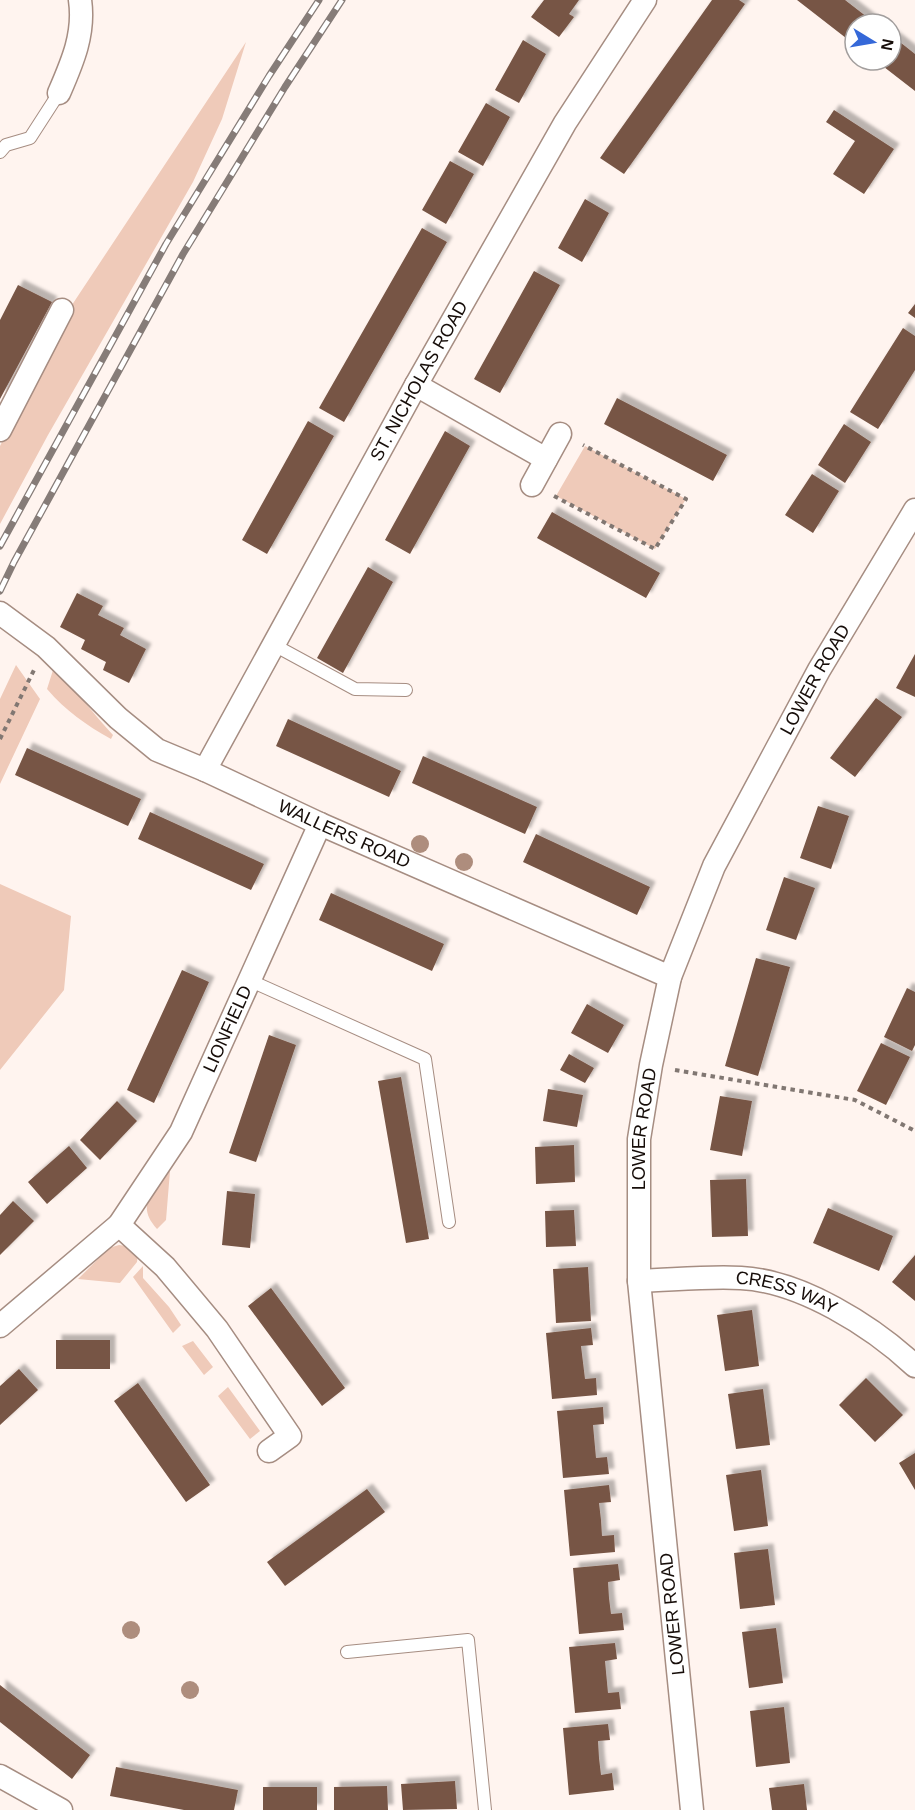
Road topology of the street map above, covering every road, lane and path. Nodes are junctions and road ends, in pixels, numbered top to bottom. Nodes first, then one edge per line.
1 (80, 0) edge
2 (645, 0) edge
3 (59, 93) joint
4 (0, 152) edge
5 (62, 310) dead end
6 (416, 385) junction
7 (0, 430) edge
8 (560, 434) joint
9 (546, 459) junction
10 (532, 485) joint
11 (915, 510) edge
12 (0, 613) edge
13 (274, 645) junction
14 (46, 647) junction
15 (406, 690) dead end
16 (0, 739) edge
17 (205, 770) junction
18 (320, 824) junction
19 (670, 977) junction
20 (251, 981) junction
21 (651, 1065) junction
22 (915, 1131) edge
23 (449, 1222) dead end
24 (119, 1224) junction
25 (639, 1281) junction
26 (0, 1326) edge
27 (915, 1366) edge
28 (269, 1451) dead end
29 (347, 1652) dead end
30 (0, 1776) edge
31 (61, 1810) edge
32 (485, 1810) edge
33 (692, 1810) edge

1 - 3 street
2 - 6 street, ST. NICHOLAS ROAD
3 - 4 lane
5 - 7 street
6 - 9 street
6 - 13 street, ST. NICHOLAS ROAD
8 - 9 street
8 - 10 path
9 - 10 street
11 - 19 street, LOWER ROAD
12 - 14 street, WALLERS ROAD
13 - 15 lane
13 - 17 street, ST. NICHOLAS ROAD
14 - 16 path
14 - 17 street, WALLERS ROAD
17 - 18 street, WALLERS ROAD
18 - 19 street, WALLERS ROAD
18 - 20 street, LIONFIELD
19 - 21 street, LOWER ROAD
20 - 23 lane
20 - 24 street, LIONFIELD
21 - 22 path
21 - 25 street, LOWER ROAD
24 - 26 street, LIONFIELD
24 - 28 street
25 - 27 street, CRESS WAY
25 - 33 street, LOWER ROAD
29 - 32 lane
30 - 31 street

